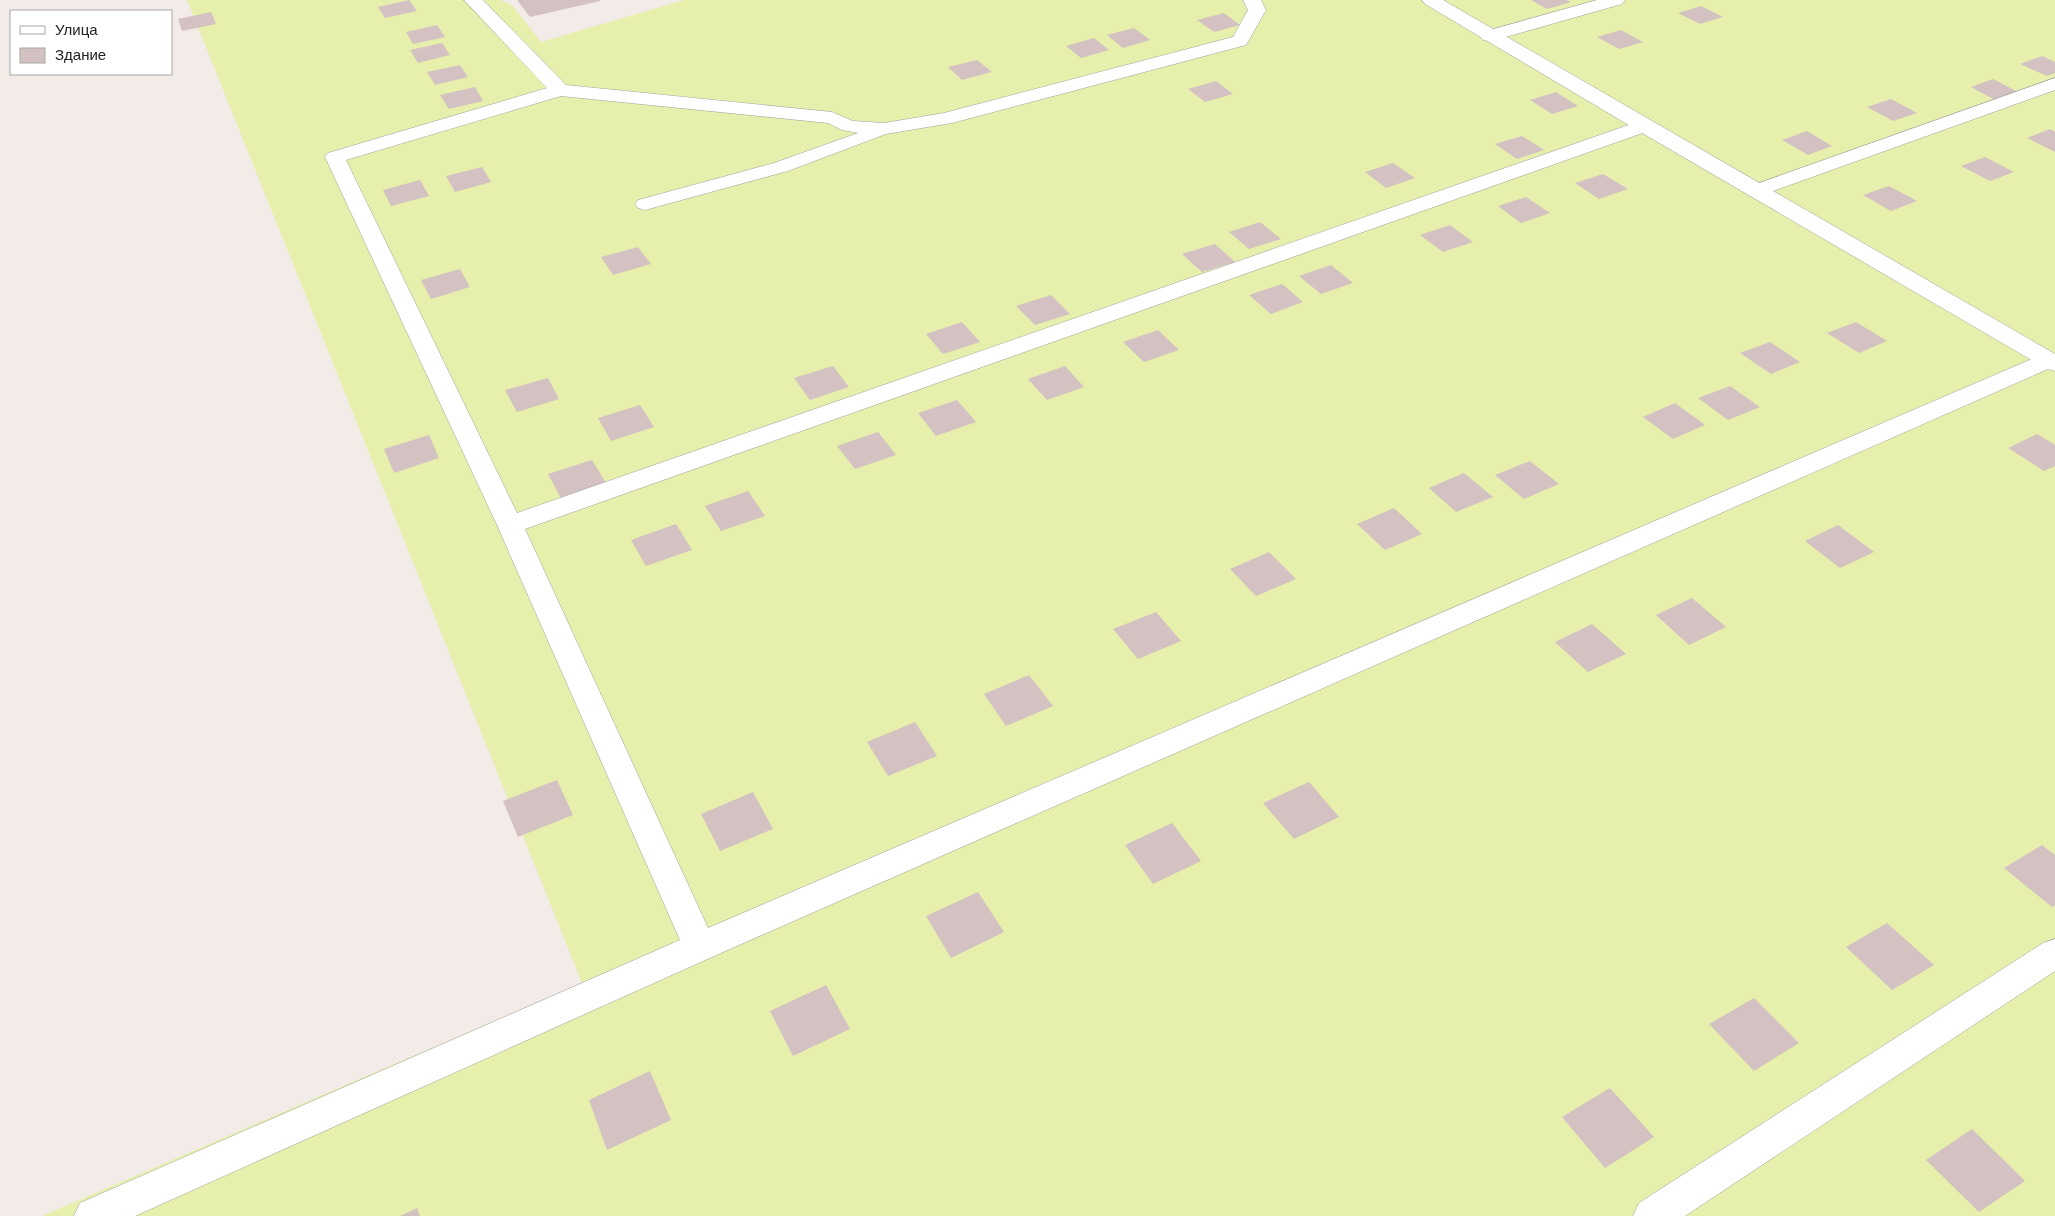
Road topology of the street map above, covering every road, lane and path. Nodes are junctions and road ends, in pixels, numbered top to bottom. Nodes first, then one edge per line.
1 (473, 0) edge
2 (1252, 0) edge
3 (1431, 0) edge
4 (1616, 0) edge
5 (1489, 36) junction
6 (2055, 84) edge
7 (560, 90) junction
8 (1644, 126) junction
9 (884, 129) junction
10 (1755, 191) junction
11 (645, 204) dead end
12 (2052, 362) edge
13 (510, 524) junction
14 (700, 948) junction
15 (2055, 953) edge
16 (93, 1216) edge
17 (1652, 1216) edge

1 - 7 street
2 - 9 street
3 - 5 street
4 - 5 street
5 - 8 street
6 - 10 street
7 - 9 street
7 - 13 street
8 - 10 street
8 - 13 street
9 - 11 street
10 - 12 street
12 - 14 street
13 - 14 street
14 - 16 street
15 - 17 street

